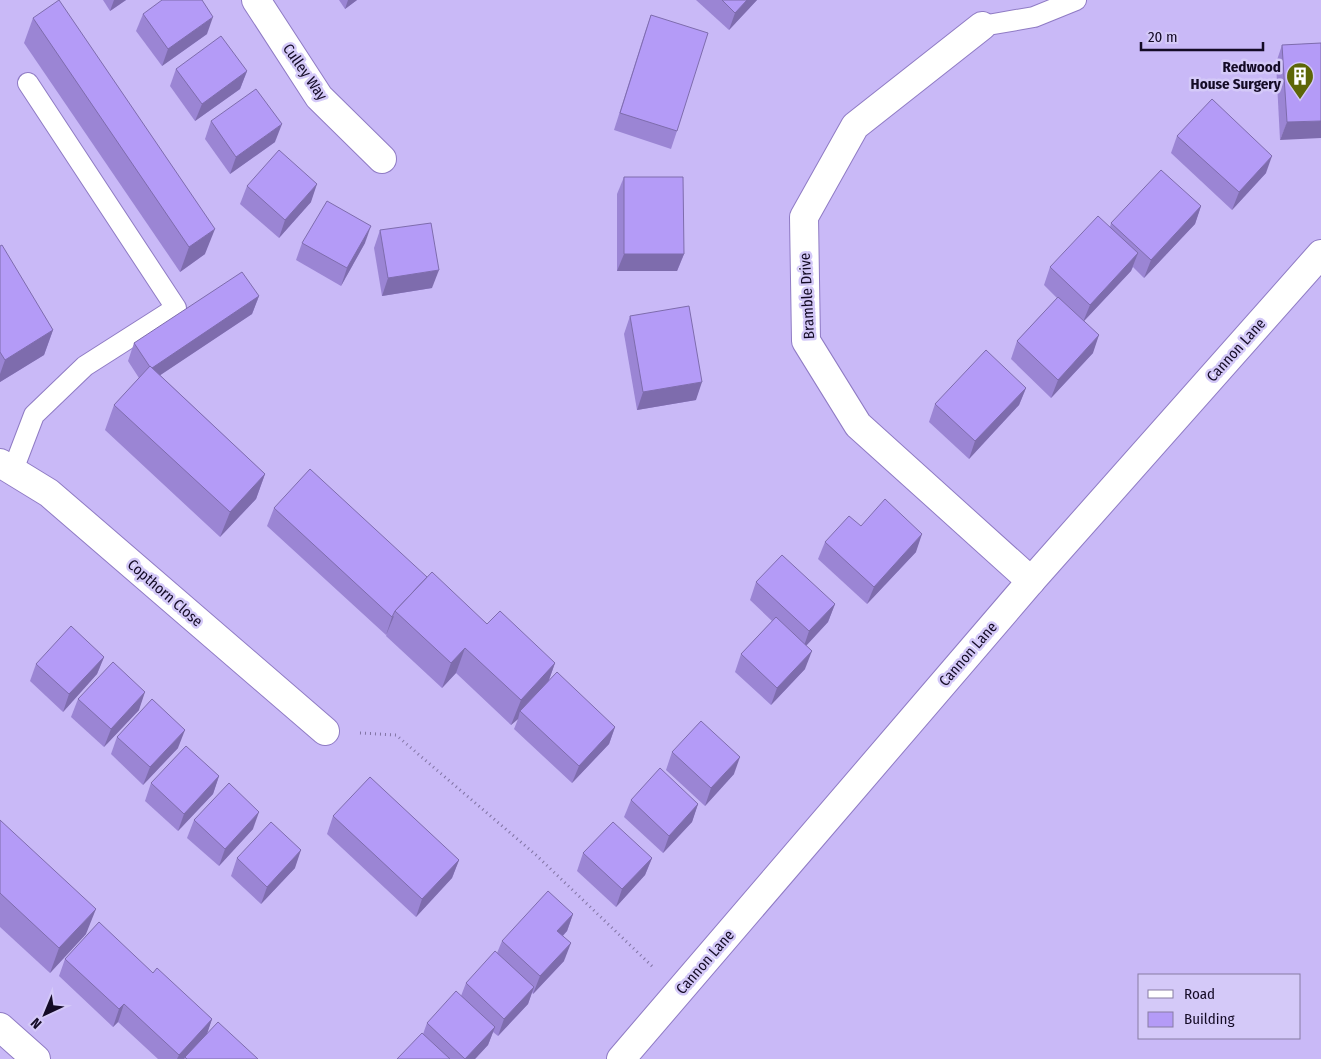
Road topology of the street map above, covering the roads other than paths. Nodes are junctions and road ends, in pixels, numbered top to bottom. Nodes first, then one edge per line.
1 (256, 0) edge
2 (1076, 0) edge
3 (982, 26) joint
4 (28, 83) dead end
5 (382, 159) dead end
6 (1321, 254) edge
7 (6, 466) edge
8 (1031, 581) junction
9 (325, 731) road end
10 (0, 1026) edge
11 (36, 1059) edge
12 (621, 1059) edge

1 - 5 street, Culley Way
2 - 3 lane
3 - 8 street, Bramble Drive
4 - 7 lane
6 - 8 street, Cannon Lane
7 - 9 street, Copthorn Close
8 - 12 street, Cannon Lane
10 - 11 street

